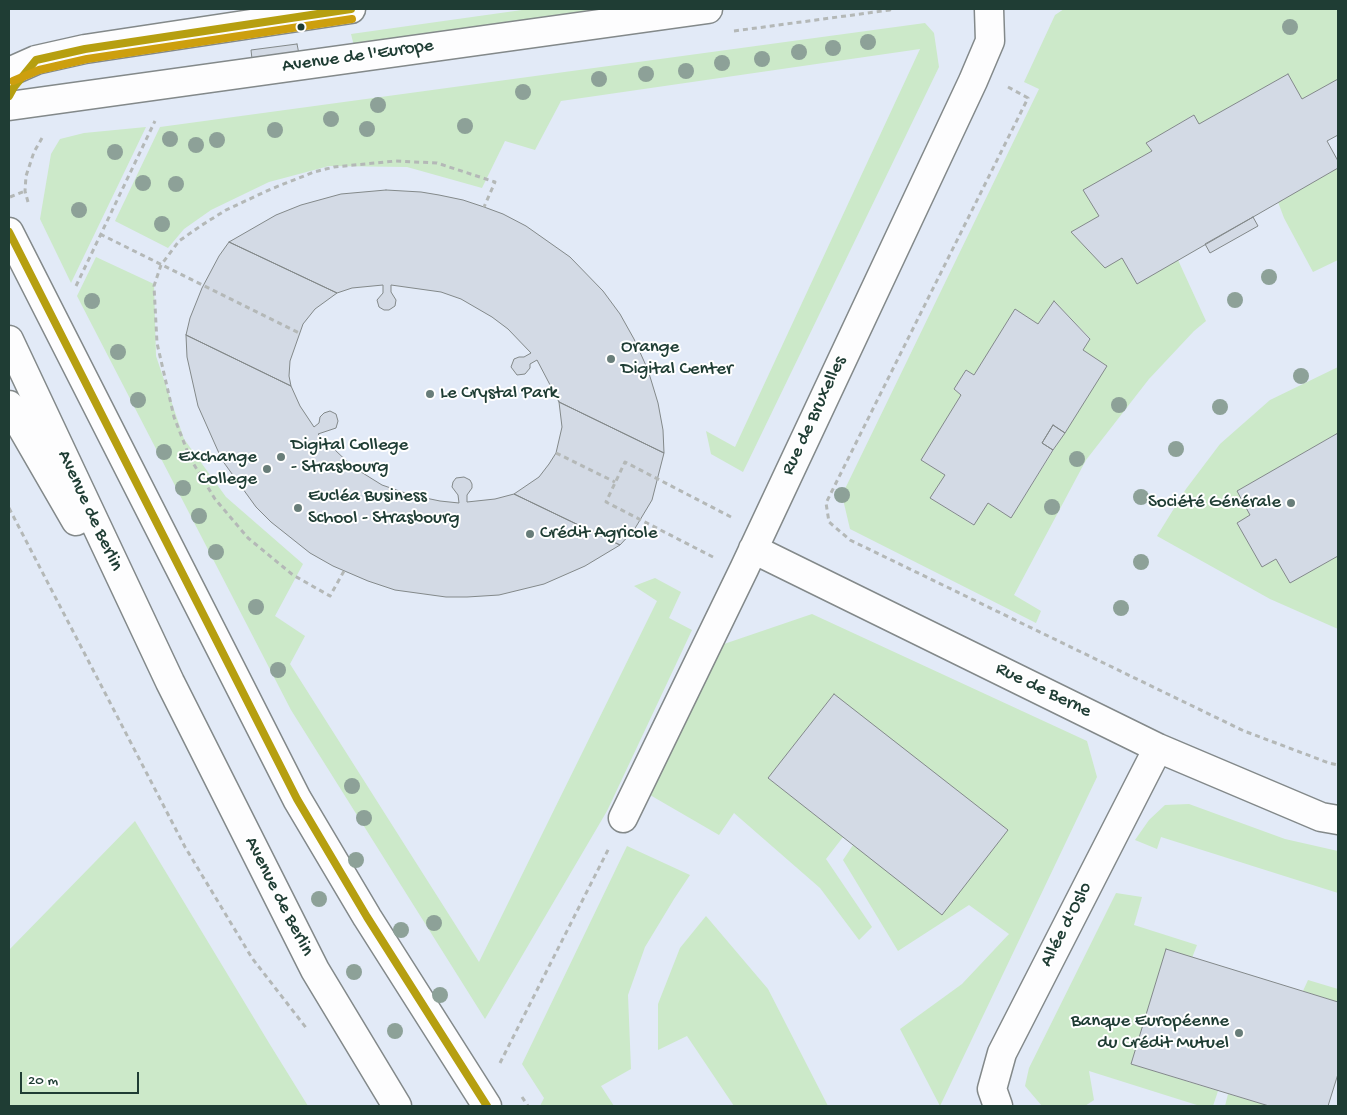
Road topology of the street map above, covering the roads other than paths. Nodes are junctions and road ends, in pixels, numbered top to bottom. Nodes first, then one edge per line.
1 (351, 9) edge
2 (708, 9) edge
3 (989, 9) edge
4 (9, 60) edge
5 (36, 60) junction
6 (9, 72) edge
7 (9, 96) edge
8 (9, 106) edge
9 (9, 232) edge
10 (9, 340) edge
11 (9, 405) edge
12 (752, 551) junction
13 (170, 682) junction
14 (1158, 748) junction
15 (623, 818) road end
16 (1338, 820) edge
17 (397, 1106) edge
18 (487, 1106) edge
19 (998, 1106) edge

1 - 5 street
2 - 8 street, Avenue de l'Europe
3 - 12 street, Rue de Bruxelles
4 - 5 street
5 - 6 street
5 - 7 street
9 - 18 street
10 - 13 street, Avenue de Berlin
11 - 13 street, Avenue de Berlin
12 - 14 street, Rue de Berne
12 - 15 street, Rue de Bruxelles
13 - 17 street, Avenue de Berlin
14 - 16 street, Rue de Berne
14 - 19 street, Allée d'Oslo

